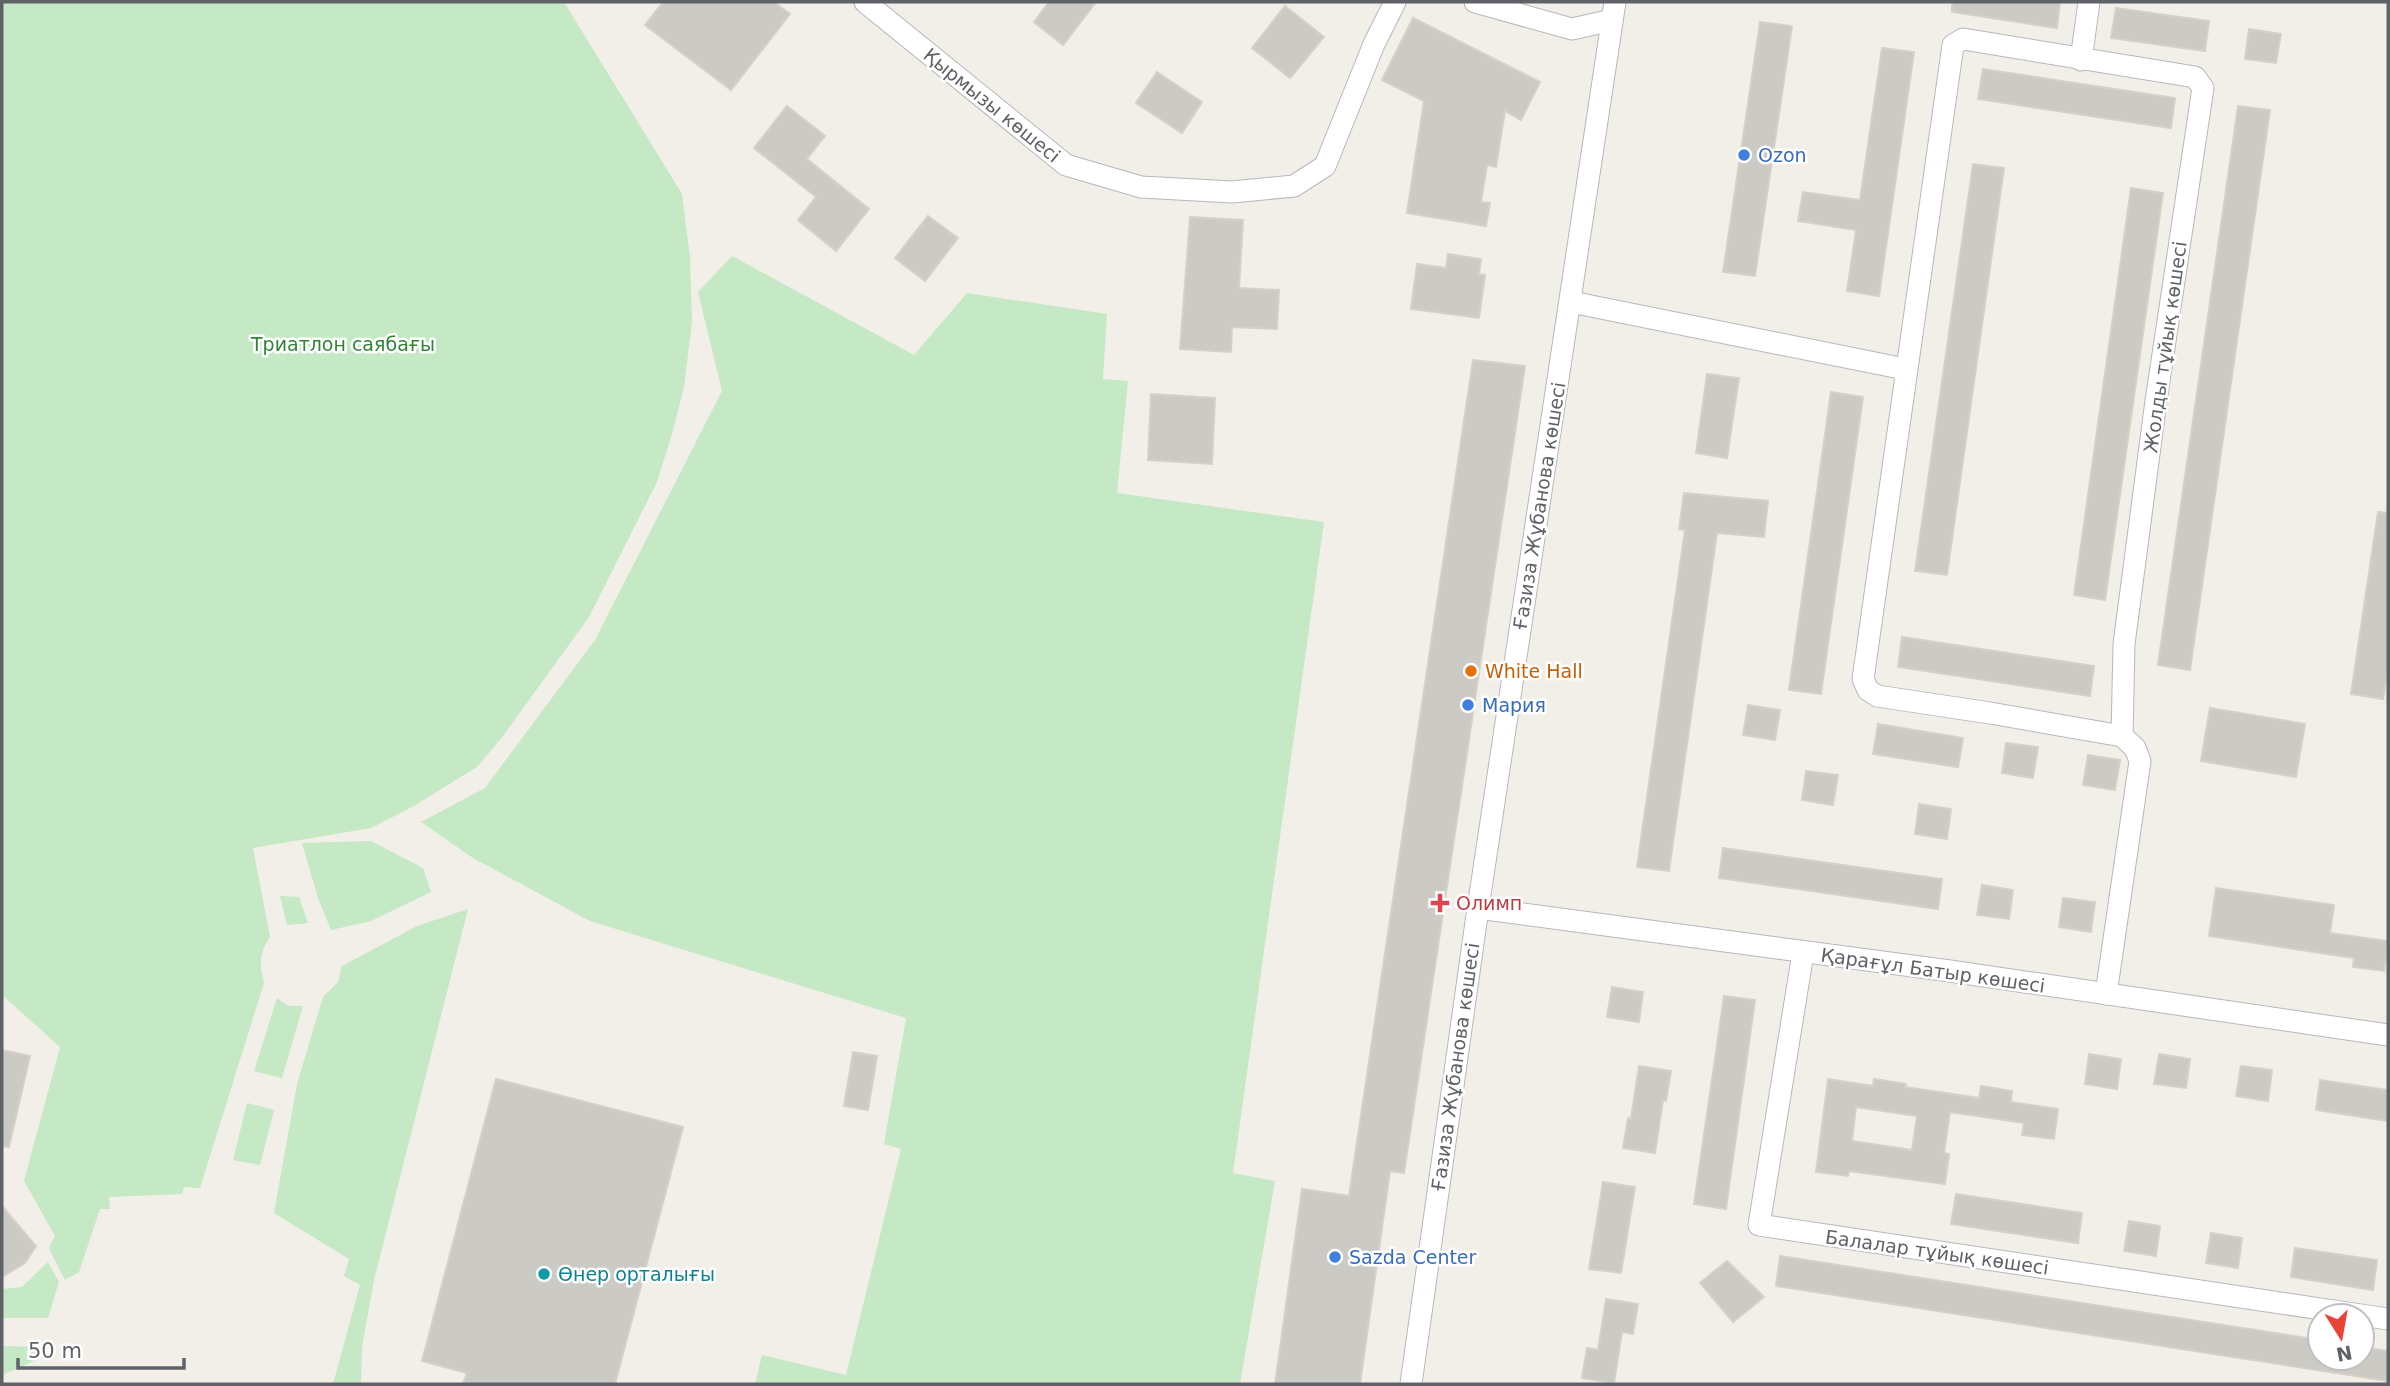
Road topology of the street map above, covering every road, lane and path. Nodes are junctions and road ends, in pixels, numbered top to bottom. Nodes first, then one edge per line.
1 (865, 2) edge
2 (1395, 2) edge
3 (1475, 2) edge
4 (2089, 2) edge
5 (1614, 11) edge
6 (2081, 60) junction
7 (1571, 302) junction
8 (1905, 369) junction
9 (2122, 736) junction
10 (1478, 908) junction
11 (1803, 953) junction
12 (2106, 994) junction
13 (2388, 1035) edge
14 (2388, 1319) edge
15 (1411, 1384) edge

1 - 2 street, Қырмызы көшесі
3 - 5 street
4 - 6 street
5 - 7 street, Ғазиза Жұбанова көшесі
6 - 8 street, Жолды тұйық көшесі
6 - 9 street, Жолды тұйық көшесі
7 - 8 street
7 - 10 street, Ғазиза Жұбанова көшесі
8 - 9 street, Жолды тұйық көшесі
9 - 12 street
10 - 11 street, Қарағұл Батыр көшесі
10 - 15 street, Ғазиза Жұбанова көшесі
11 - 12 street, Қарағұл Батыр көшесі
11 - 14 street, Балалар тұйық көшесі
12 - 13 street, Қарағұл Батыр көшесі

